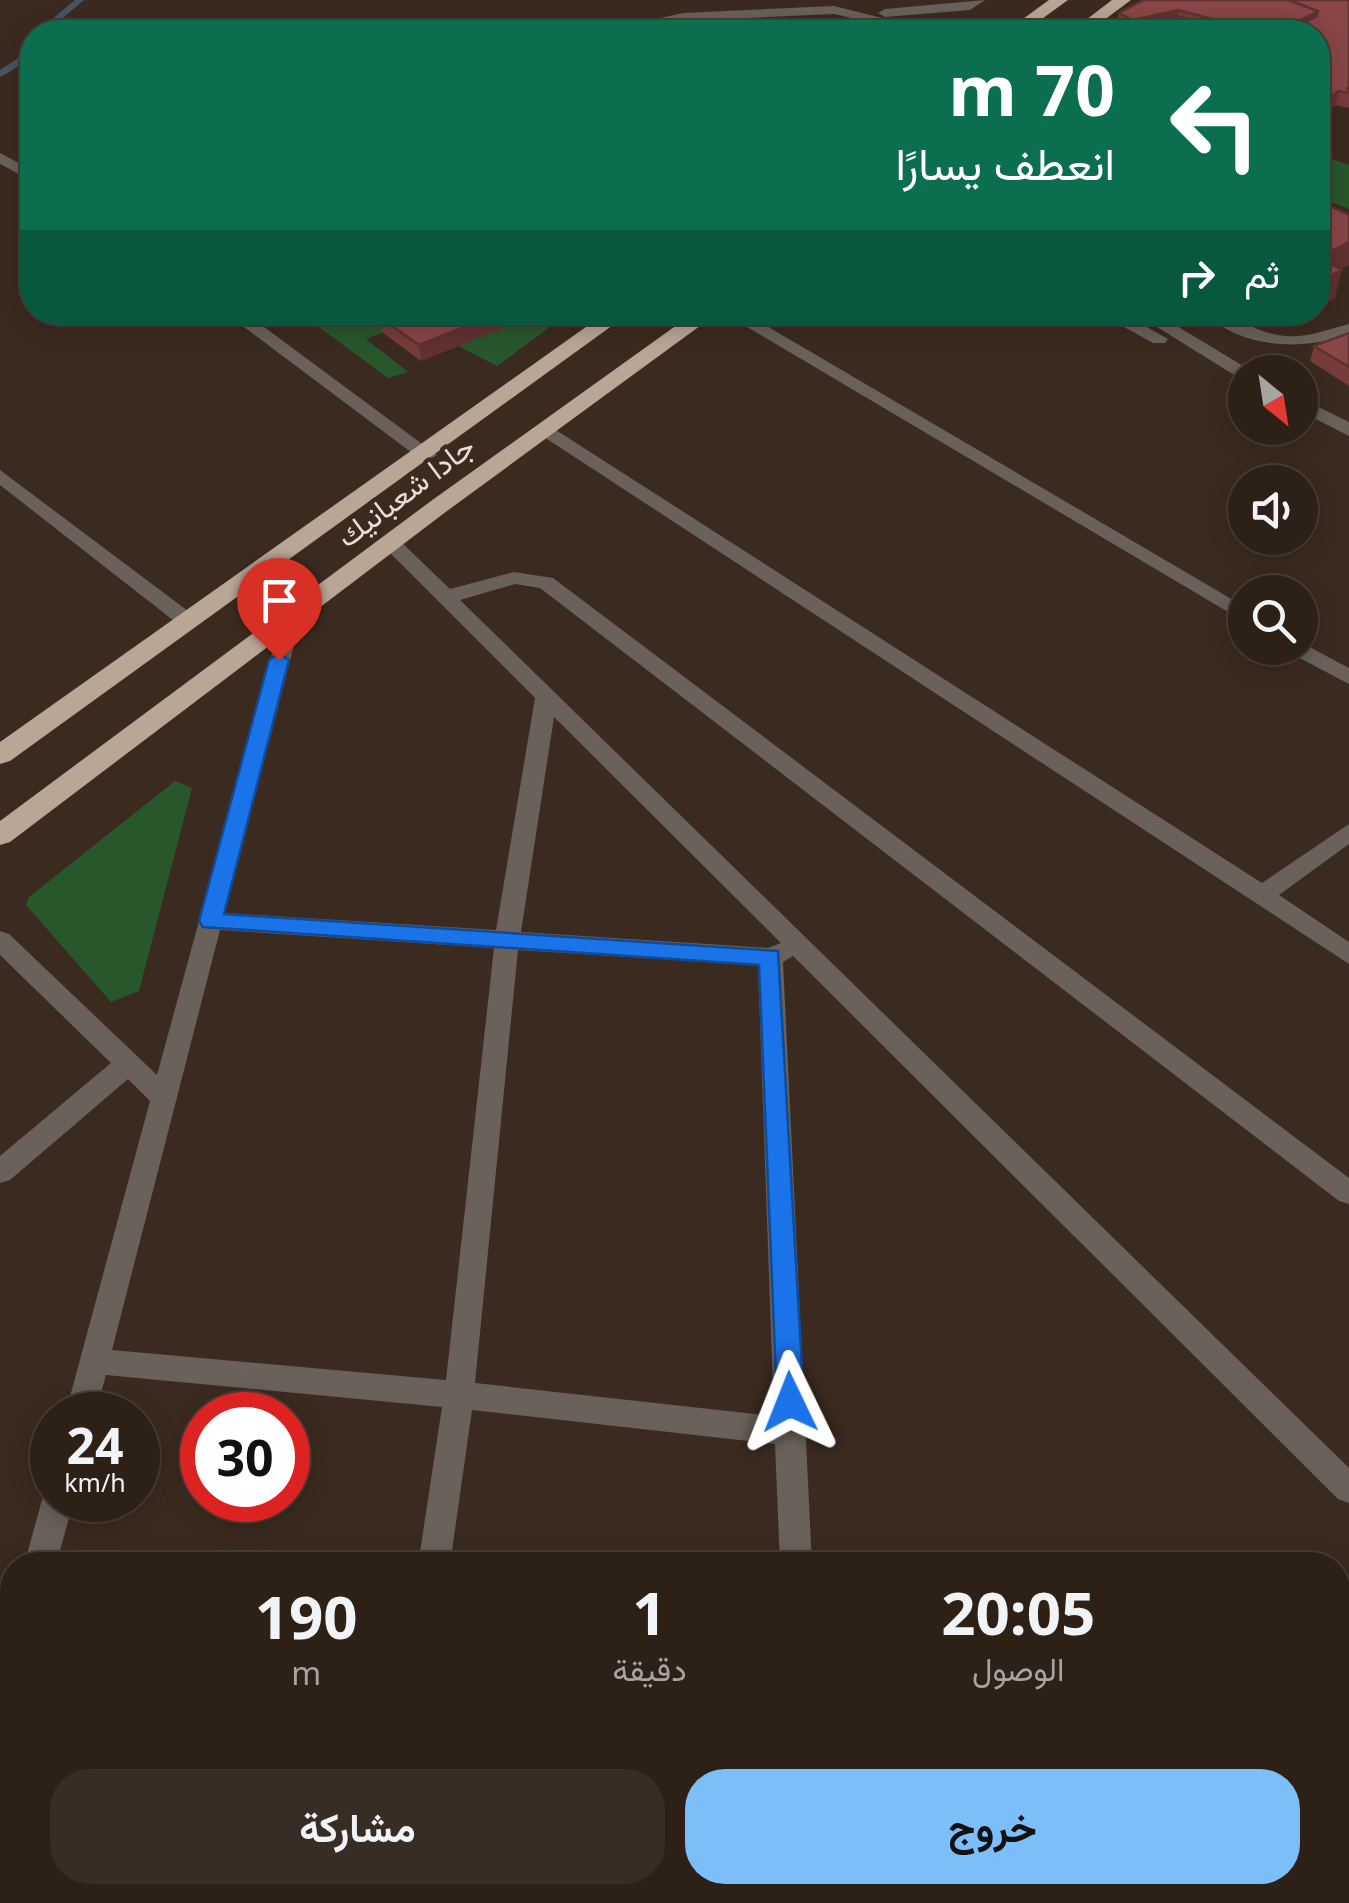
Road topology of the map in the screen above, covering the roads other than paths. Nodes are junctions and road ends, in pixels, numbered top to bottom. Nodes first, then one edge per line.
1 (978, 0) edge
2 (1060, 0) edge
3 (1123, 0) edge
4 (859, 15) junction
5 (673, 20) edge
6 (880, 20) edge
7 (1031, 20) edge
8 (1095, 20) edge
9 (250, 325) edge
10 (604, 325) edge
11 (691, 325) edge
12 (752, 325) edge
13 (1131, 325) edge
14 (1161, 325) edge
15 (1235, 325) edge
16 (1349, 329) edge
17 (1194, 346) junction
18 (1228, 365) edge
19 (1318, 414) edge
20 (546, 430) junction
21 (1349, 430) edge
22 (428, 455) junction
23 (0, 476) edge
24 (392, 544) junction
25 (446, 597) junction
26 (1228, 606) edge
27 (185, 619) junction
28 (289, 622) junction
29 (1318, 659) edge
30 (1349, 677) edge
31 (546, 696) junction
32 (0, 755) edge
33 (1349, 832) edge
34 (0, 834) edge
35 (1262, 894) junction
36 (210, 921) junction
37 (0, 940) edge
38 (507, 940) junction
39 (799, 946) junction
40 (1349, 955) edge
41 (770, 957) junction
42 (128, 1064) junction
43 (164, 1099) junction
44 (0, 1172) edge
45 (1349, 1192) edge
46 (95, 1361) junction
47 (86, 1392) edge
48 (459, 1395) junction
49 (791, 1432) junction
50 (1349, 1490) edge
51 (52, 1522) edge
52 (44, 1552) edge
53 (436, 1552) edge
54 (796, 1552) edge

1 - 4 street
2 - 7 highway
3 - 8 highway
4 - 5 street
4 - 6 street
9 - 22 street
10 - 22 highway, جادا شعبانيك
11 - 20 highway, جادا شعبانيك
12 - 26 street
13 - 17 street
14 - 17 street
15 - 16 street
17 - 18 street
19 - 21 street
20 - 24 highway, جادا شعبانيك
20 - 35 street
22 - 27 highway, جادا شعبانيك
23 - 27 street
24 - 25 street
24 - 28 highway, جادا شعبانيك
25 - 31 street
25 - 45 street
27 - 32 highway, جادا شعبانيك
28 - 34 highway, جادا شعبانيك
28 - 36 street
29 - 30 street
31 - 38 street
31 - 39 street
33 - 35 street
35 - 40 street
36 - 38 street
36 - 43 street
37 - 42 street
38 - 41 street
38 - 48 street
39 - 41 street
39 - 50 street
41 - 49 street
42 - 43 street
42 - 44 street
43 - 46 street
46 - 47 street
46 - 48 street
48 - 49 street
48 - 53 street
49 - 54 street
51 - 52 street

